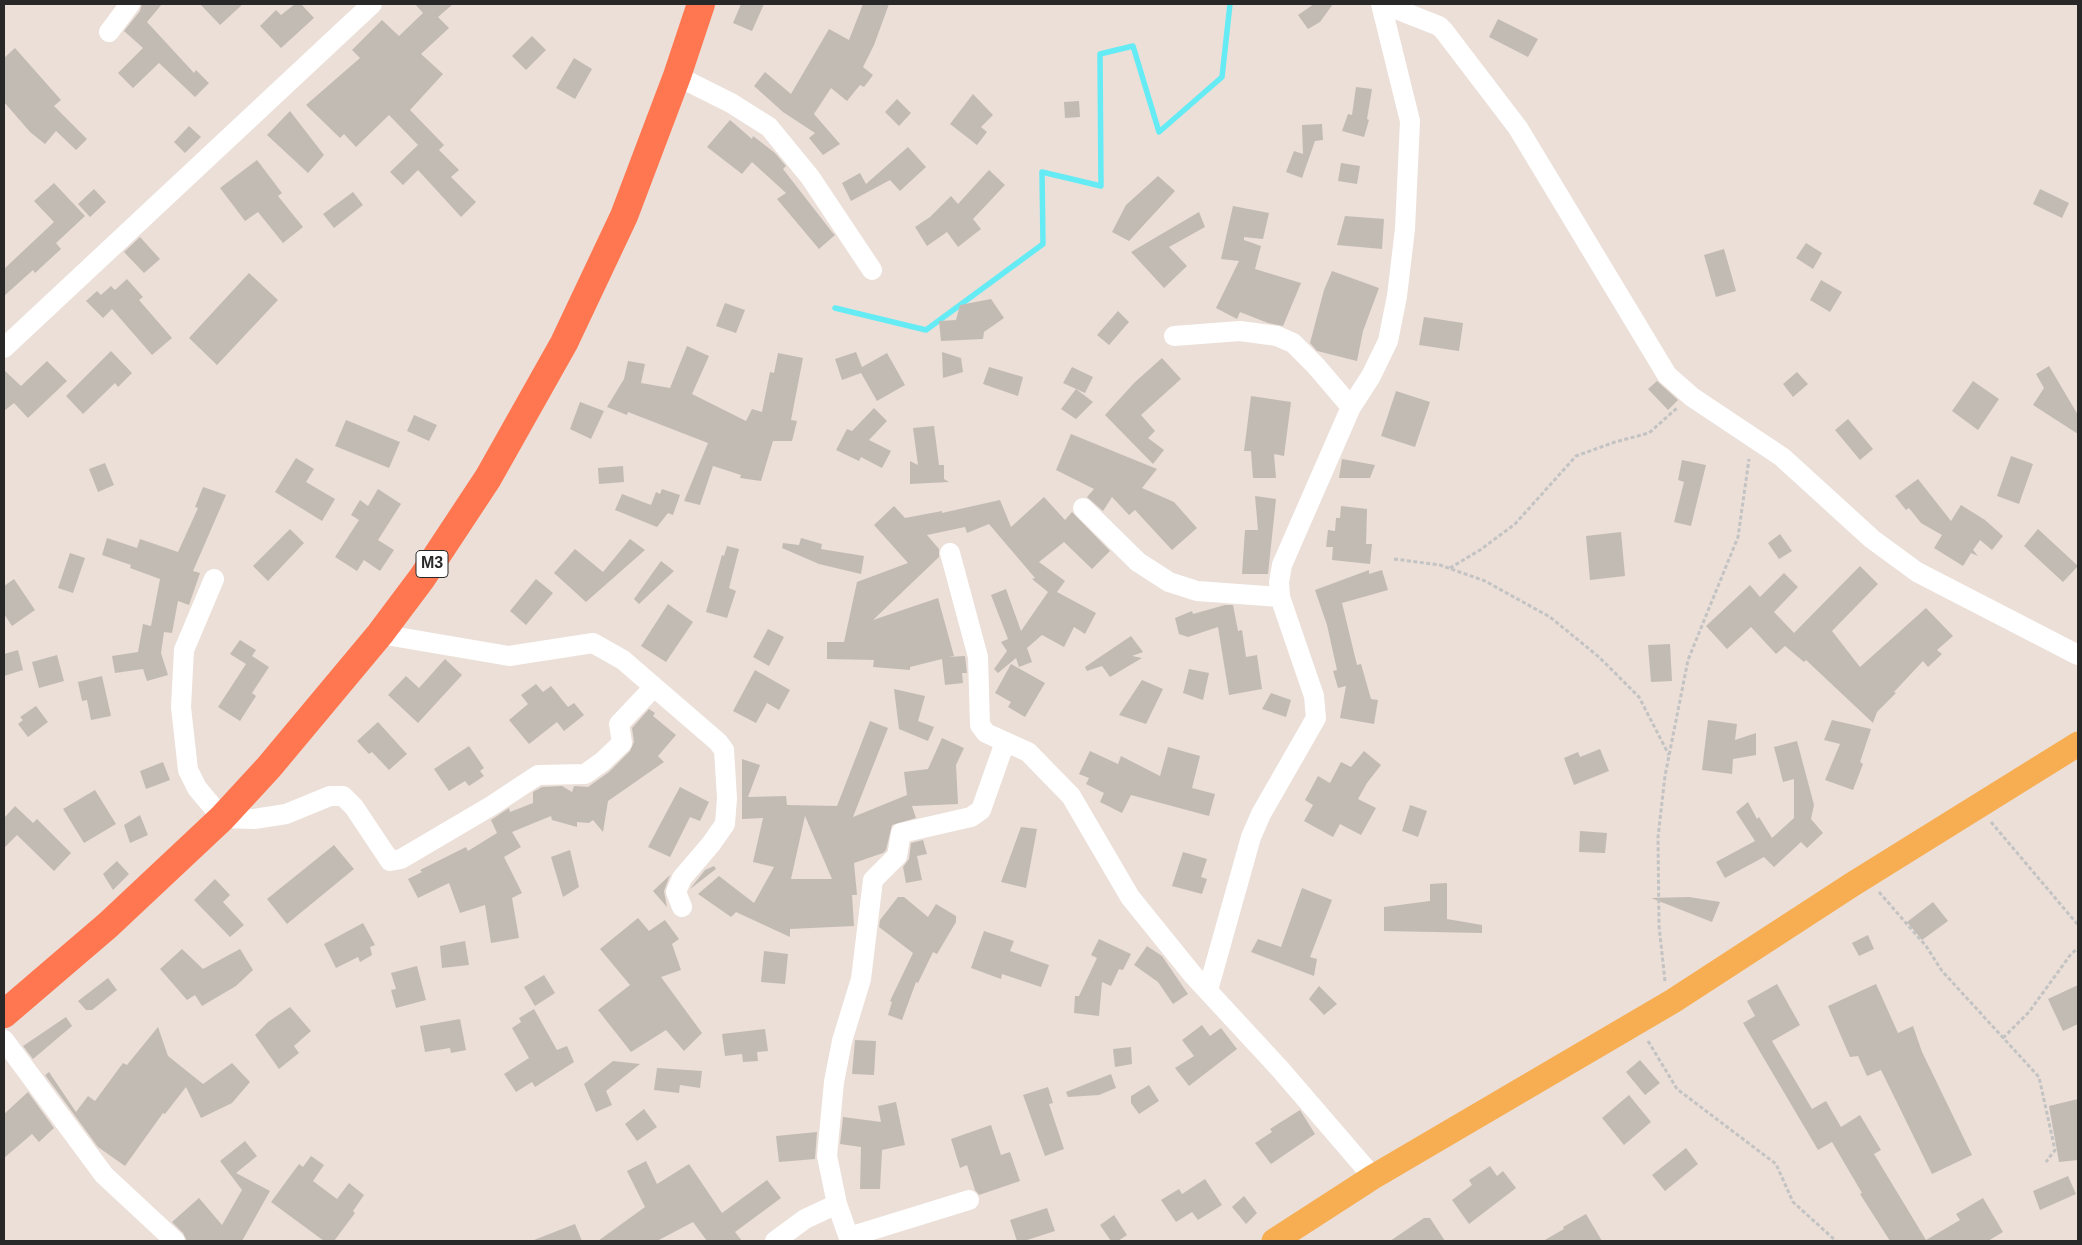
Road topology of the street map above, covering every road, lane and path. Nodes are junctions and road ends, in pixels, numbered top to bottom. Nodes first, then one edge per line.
1 (130, 4) edge
2 (372, 4) edge
3 (701, 4) edge
4 (1382, 4) edge
5 (109, 32) dead end
6 (677, 76) junction
7 (872, 270) dead end
8 (1174, 336) dead end
9 (4, 348) edge
10 (1692, 396) junction
11 (1352, 407) junction
12 (1751, 438) junction
13 (1083, 508) dead end
14 (950, 552) dead end
15 (1394, 559) dead end
16 (1449, 568) junction
17 (214, 579) dead end
18 (1280, 597) junction
19 (380, 634) junction
20 (2078, 654) edge
21 (654, 687) junction
22 (1006, 742) junction
23 (2078, 744) edge
24 (1669, 755) junction
25 (1978, 806) junction
26 (222, 818) junction
27 (1865, 877) junction
28 (682, 906) dead end
29 (2078, 925) edge
30 (2078, 948) edge
31 (1208, 990) junction
32 (1673, 1001) junction
33 (4, 1014) edge
34 (1638, 1023) junction
35 (2003, 1038) junction
36 (4, 1040) edge
37 (2046, 1162) dead end
38 (1373, 1178) junction
39 (969, 1200) dead end
40 (837, 1204) junction
41 (849, 1239) edge
42 (175, 1241) edge
43 (774, 1241) edge
44 (1274, 1241) edge
45 (1836, 1241) edge

1 - 5 street
2 - 9 street
3 - 6 highway, M3
4 - 10 street
4 - 11 street
6 - 7 street
6 - 19 highway, M3
8 - 11 street
10 - 12 street
10 - 16 path
11 - 18 street
12 - 20 street
12 - 24 path
13 - 18 street
14 - 22 street
15 - 16 path
16 - 24 path
17 - 26 street
18 - 31 street
19 - 21 street
19 - 26 highway, M3
21 - 26 street
21 - 28 street
22 - 31 street
22 - 40 street
23 - 25 main road
24 - 32 path
25 - 27 main road
25 - 29 path
26 - 33 highway, M3
27 - 32 main road
27 - 35 path
30 - 35 path
31 - 38 street
32 - 34 main road
34 - 38 main road
34 - 45 path
35 - 37 path
36 - 42 street
38 - 44 main road
39 - 41 street
40 - 41 street
40 - 43 street

